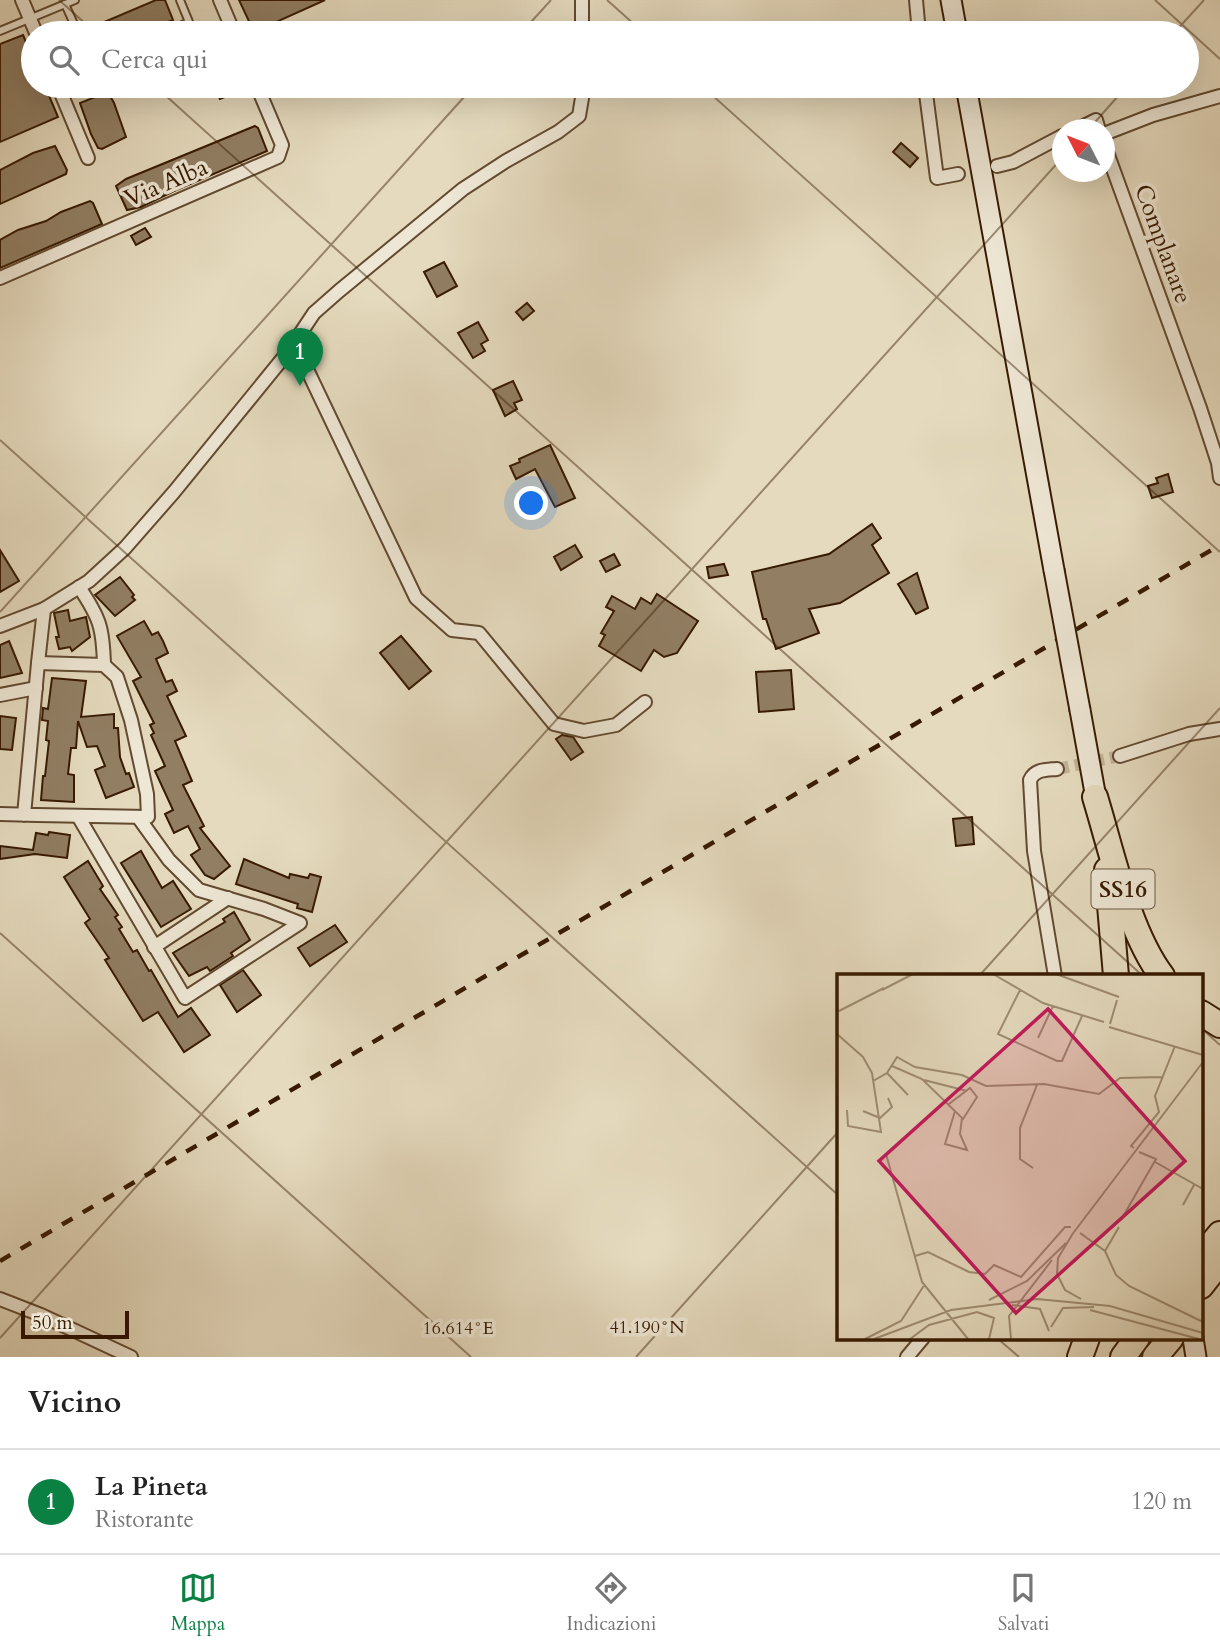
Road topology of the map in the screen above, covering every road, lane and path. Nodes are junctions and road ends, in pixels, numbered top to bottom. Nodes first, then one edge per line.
1 (22, 0) edge
2 (75, 0) edge
3 (180, 0) edge
4 (220, 0) edge
5 (582, 0) edge
6 (916, 0) edge
7 (951, 0) edge
8 (65, 4) junction
9 (30, 19) junction
10 (25, 21) edge
11 (73, 21) edge
12 (188, 21) edge
13 (229, 21) edge
14 (582, 21) edge
15 (918, 21) edge
16 (955, 21) edge
17 (21, 23) edge
18 (0, 31) edge
19 (1220, 96) edge
20 (63, 98) edge
21 (262, 98) edge
22 (582, 98) edge
23 (927, 98) edge
24 (968, 98) edge
25 (1115, 130) edge
26 (1052, 141) edge
27 (88, 158) dead end
28 (997, 166) dead end
29 (958, 174) dead end
30 (1115, 174) edge
31 (0, 278) edge
32 (288, 352) junction
33 (1220, 478) edge
34 (79, 587) junction
35 (44, 609) junction
36 (0, 626) edge
37 (38, 663) junction
38 (104, 665) junction
39 (36, 688) junction
40 (0, 695) edge
41 (645, 702) dead end
42 (1220, 729) edge
43 (1120, 756) tunnel mouth
44 (1057, 769) tunnel mouth
45 (1095, 797) junction
46 (0, 814) edge
47 (24, 815) junction
48 (78, 816) junction
49 (138, 817) junction
50 (1106, 855) junction
51 (228, 898) junction
52 (155, 947) junction
53 (1055, 974) edge
54 (1116, 974) edge
55 (1127, 974) edge
56 (1162, 974) edge
57 (1202, 1014) edge
58 (1220, 1025) edge
59 (1220, 1234) edge
60 (1202, 1256) edge
61 (1220, 1262) edge
62 (1220, 1283) edge
63 (1202, 1285) edge
64 (0, 1299) edge
65 (1202, 1303) edge
66 (921, 1340) edge
67 (1086, 1340) edge
68 (1136, 1340) edge
69 (1158, 1340) edge
70 (1169, 1340) edge
71 (131, 1357) edge
72 (907, 1357) edge
73 (1080, 1357) edge
74 (1123, 1357) edge
75 (1145, 1357) edge
76 (1154, 1357) edge

1 - 9 street
2 - 8 lane
3 - 12 lane
4 - 13 street
5 - 14 street
6 - 15 street
7 - 16 main road
8 - 9 lane
8 - 11 lane
9 - 10 lane
17 - 18 lane
19 - 25 street
20 - 27 street
21 - 31 street, Via Alba
22 - 32 street
23 - 29 street
24 - 45 main road, bridge
26 - 28 street
30 - 33 street, Complanare
32 - 34 street
32 - 41 street
34 - 35 street
34 - 38 street
35 - 36 street
35 - 37 street
37 - 38 street
37 - 39 street
38 - 49 street
39 - 40 street
39 - 47 street
42 - 43 street
44 - 53 street
45 - 50 main road
45 - 56 highway, SS16
46 - 47 street
47 - 48 street
48 - 49 street
48 - 52 street
49 - 51 street
50 - 54 highway, SS16
50 - 55 main road
51 - 52 street
51 - 52 street
57 - 58 highway
59 - 60 highway
61 - 63 highway
62 - 65 highway
64 - 71 street
66 - 72 street
67 - 73 highway
68 - 74 highway
69 - 75 highway
70 - 76 highway

